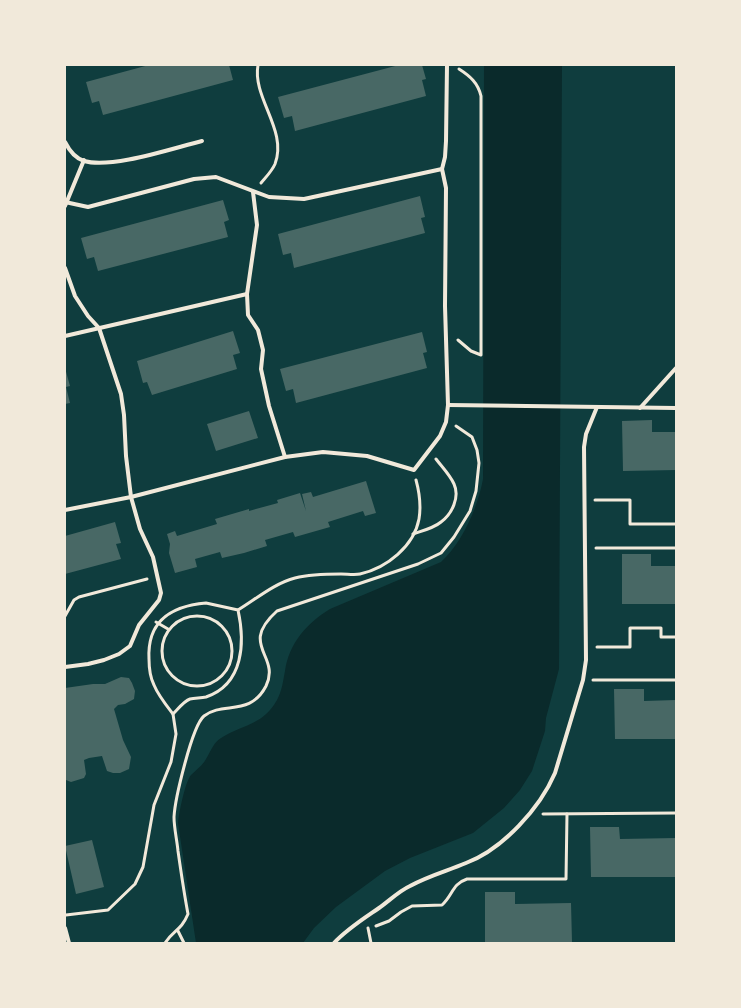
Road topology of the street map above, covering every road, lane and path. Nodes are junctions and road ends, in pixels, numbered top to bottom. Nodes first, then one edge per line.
1 (258, 65) edge
2 (447, 65) edge
3 (455, 66) edge
4 (202, 141) dead end
5 (65, 142) edge
6 (84, 160) junction
7 (442, 169) junction
8 (253, 192) junction
9 (65, 204) edge
10 (65, 268) edge
11 (248, 294) junction
12 (99, 328) junction
13 (65, 336) edge
14 (446, 339) junction
15 (676, 368) edge
16 (448, 405) junction
17 (597, 407) junction
18 (640, 408) junction
19 (676, 408) edge
20 (446, 422) junction
21 (429, 451) junction
22 (285, 457) junction
23 (414, 470) junction
24 (131, 497) junction
25 (584, 500) junction
26 (65, 510) edge
27 (676, 524) edge
28 (413, 534) junction
29 (585, 548) junction
30 (676, 548) edge
31 (158, 576) junction
32 (238, 610) junction
33 (65, 616) edge
34 (676, 637) edge
35 (586, 647) junction
36 (229, 665) junction
37 (65, 667) edge
38 (236, 668) junction
39 (583, 680) junction
40 (676, 680) edge
41 (173, 714) junction
42 (530, 814) junction
43 (567, 814) junction
44 (676, 814) edge
45 (65, 915) edge
46 (367, 927) dead end
47 (65, 928) edge
48 (178, 931) junction
49 (70, 943) edge
50 (164, 943) edge
51 (184, 943) edge
52 (334, 943) edge

1 - 8 path
2 - 7 lane
3 - 14 path
4 - 6 lane
5 - 6 lane
6 - 9 lane
7 - 8 lane
7 - 14 lane
8 - 9 lane
8 - 11 lane
10 - 12 lane
11 - 12 lane
11 - 22 lane
12 - 13 lane
12 - 24 lane
14 - 16 lane
15 - 18 lane
16 - 17 lane
16 - 20 lane
17 - 18 lane
17 - 25 lane
18 - 19 lane
20 - 21 lane
20 - 48 path
21 - 23 lane
21 - 28 path
22 - 23 lane
22 - 24 lane
23 - 28 path
24 - 26 lane
24 - 31 lane
25 - 27 path
25 - 29 lane
28 - 32 path
29 - 30 path
29 - 35 lane
31 - 33 path
31 - 37 lane
32 - 38 path
32 - 41 path
34 - 35 path
35 - 39 lane
36 - 36 path
36 - 38 path
38 - 41 path
39 - 40 path
39 - 42 lane
41 - 45 path
42 - 43 path
42 - 52 lane
43 - 44 path
43 - 46 path
47 - 49 lane
48 - 50 path
48 - 51 path

